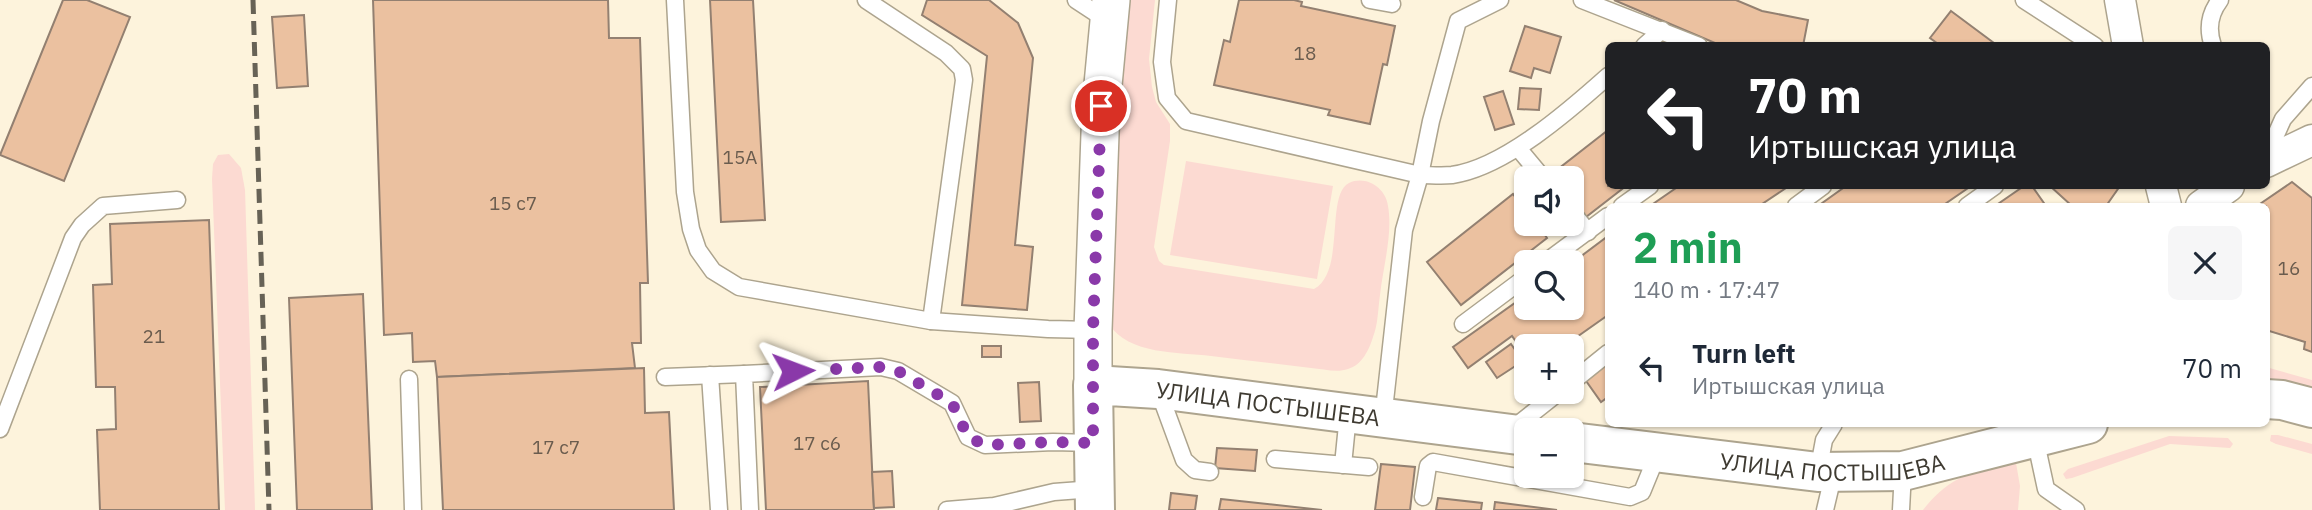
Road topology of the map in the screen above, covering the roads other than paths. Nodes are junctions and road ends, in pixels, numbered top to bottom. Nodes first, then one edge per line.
1 (675, 0) edge
2 (866, 0) edge
3 (1076, 0) edge
4 (1168, 0) edge
5 (1370, 0) edge
6 (1500, 0) edge
7 (1582, 0) edge
8 (2024, 0) edge
9 (2120, 0) edge
10 (2220, 0) edge
11 (1392, 4) dead end
12 (1110, 10) edge
13 (1662, 30) junction
14 (1648, 42) edge
15 (1690, 42) edge
16 (2089, 42) edge
17 (2127, 42) edge
18 (2212, 42) edge
19 (1605, 78) edge
20 (2312, 86) edge
21 (2312, 140) edge
22 (2272, 145) edge
23 (1518, 148) junction
24 (1534, 166) edge
25 (1420, 175) junction
26 (1646, 189) edge
27 (1819, 189) edge
28 (1992, 189) edge
29 (2224, 189) edge
30 (177, 200) dead end
31 (1626, 203) edge
32 (1800, 203) edge
33 (1970, 203) edge
34 (2205, 203) edge
35 (1605, 218) edge
36 (1584, 227) edge
37 (1588, 232) junction
38 (1563, 250) edge
39 (1514, 286) edge
40 (931, 321) junction
41 (1463, 324) dead end
42 (1093, 330) junction
43 (1605, 356) edge
44 (1584, 373) edge
45 (744, 374) junction
46 (710, 375) junction
47 (665, 377) dead end
48 (409, 379) dead end
49 (1093, 385) junction
50 (1158, 389) junction
51 (2270, 399) edge
52 (1547, 404) edge
53 (2312, 408) edge
54 (1365, 417) junction
55 (1533, 418) edge
56 (1832, 427) edge
57 (2074, 427) edge
58 (0, 429) edge
59 (1514, 435) edge
60 (2034, 436) junction
61 (1584, 441) edge
62 (1093, 443) junction
63 (1658, 453) junction
64 (1275, 459) dead end
65 (1343, 465) junction
66 (1369, 467) dead end
67 (1903, 471) junction
68 (1210, 472) dead end
69 (1826, 472) junction
70 (1423, 497) dead end
71 (1094, 500) edge
72 (993, 508) edge
73 (413, 510) edge
74 (719, 510) edge
75 (750, 510) edge
76 (947, 510) edge
77 (1825, 510) edge
78 (1901, 510) edge
79 (2076, 510) edge

1 - 40 lane
2 - 40 lane
3 - 12 lane
4 - 25 lane
5 - 11 lane
6 - 25 lane
7 - 13 lane
8 - 16 lane
9 - 17 street
10 - 18 lane
12 - 42 street
13 - 14 lane
13 - 15 lane
19 - 23 lane
20 - 22 lane
21 - 22 street
23 - 24 lane
23 - 25 lane
25 - 54 lane
26 - 31 lane
27 - 32 lane
28 - 33 lane
29 - 34 street
30 - 58 lane
35 - 37 lane
36 - 37 lane
37 - 38 lane
39 - 41 lane
40 - 42 lane
42 - 49 street
43 - 44 lane
45 - 46 lane
45 - 62 lane
45 - 75 lane
46 - 47 lane
46 - 74 lane
48 - 73 lane
49 - 50 main road, УЛИЦА ПОСТЫШЕВА
49 - 62 main road
50 - 54 main road, УЛИЦА ПОСТЫШЕВА
50 - 68 lane
51 - 53 main road
52 - 55 lane
54 - 59 main road, УЛИЦА ПОСТЫШЕВА
54 - 65 lane
56 - 69 lane
57 - 60 main road, УЛИЦА ПОСТЫШЕВА
60 - 67 main road, УЛИЦА ПОСТЫШЕВА
60 - 79 lane
61 - 63 main road, УЛИЦА ПОСТЫШЕВА
62 - 71 main road
63 - 69 main road, УЛИЦА ПОСТЫШЕВА
63 - 70 lane
64 - 65 lane
65 - 66 lane
67 - 69 main road, УЛИЦА ПОСТЫШЕВА
67 - 78 lane
69 - 77 lane
71 - 72 lane
72 - 76 lane

